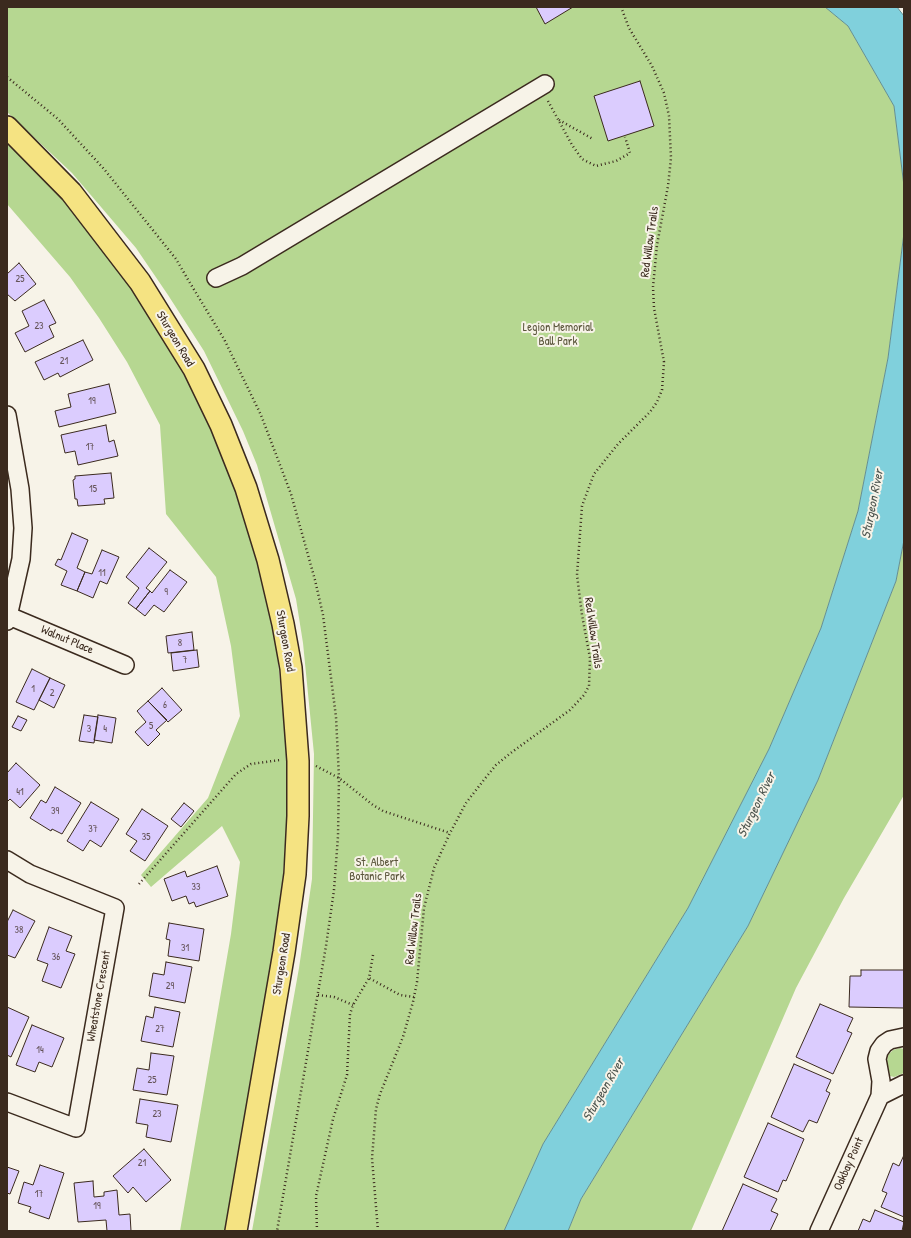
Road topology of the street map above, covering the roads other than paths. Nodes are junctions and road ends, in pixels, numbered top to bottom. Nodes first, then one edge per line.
1 (542, 85) road end
2 (7, 127) edge
3 (216, 278) dead end
4 (7, 415) edge
5 (10, 444) edge
6 (13, 491) edge
7 (8, 618) edge
8 (124, 665) dead end
9 (7, 860) edge
10 (904, 1037) edge
11 (904, 1084) edge
12 (880, 1096) junction
13 (7, 1102) edge
14 (236, 1231) edge
15 (819, 1231) edge

1 - 3 street
2 - 14 main road, Sturgeon Road
4 - 5 street
5 - 6 street
6 - 7 street
7 - 8 street, Walnut Place
9 - 13 street, Wheatstone Crescent
10 - 12 street, Oakbay Point
11 - 12 street
12 - 15 street, Oakbay Point

